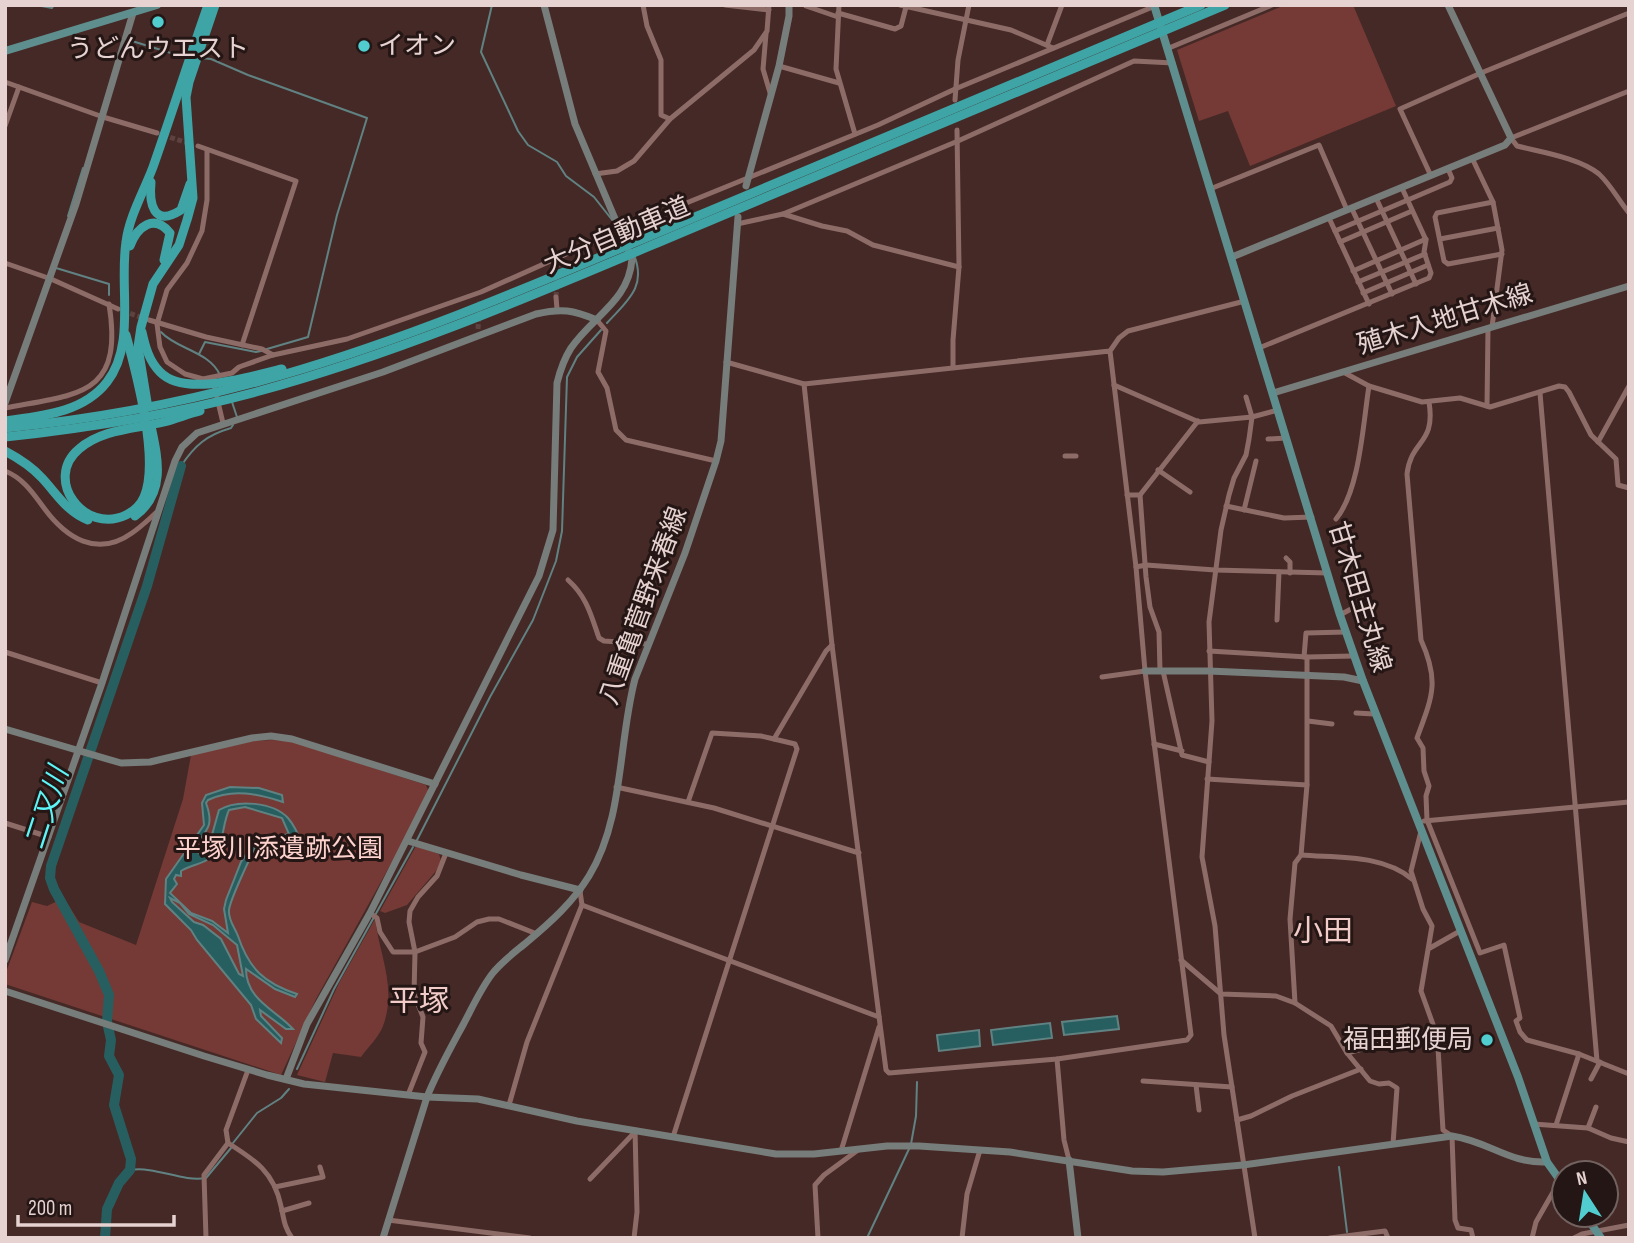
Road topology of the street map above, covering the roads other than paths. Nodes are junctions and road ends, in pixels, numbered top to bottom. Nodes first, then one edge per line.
1 (157, 5) edge
2 (208, 5) edge
3 (215, 5) edge
4 (544, 5) edge
5 (643, 5) edge
6 (725, 5) edge
7 (789, 5) edge
8 (839, 5) edge
9 (969, 5) edge
10 (1062, 5) edge
11 (1201, 5) edge
12 (1225, 5) edge
13 (1272, 5) edge
14 (1448, 5) edge
15 (807, 6) edge
16 (903, 6) edge
17 (1155, 6) edge
18 (769, 8) edge
19 (133, 13) junction
20 (1629, 13) edge
21 (838, 15) junction
22 (967, 19) junction
23 (1172, 22) junction
24 (766, 31) junction
25 (1050, 47) junction
26 (1169, 48) junction
27 (5, 51) edge
28 (1173, 64) junction
29 (779, 66) junction
30 (1481, 73) junction
31 (5, 82) edge
32 (839, 83) junction
33 (19, 87) junction
34 (955, 89) junction
35 (1629, 91) edge
36 (771, 96) junction
37 (955, 100) dead end
38 (103, 117) junction
39 (670, 119) junction
40 (5, 126) edge
41 (957, 130) dead end
42 (157, 134) tunnel mouth
43 (855, 134) junction
44 (1511, 138) junction
45 (958, 141) junction
46 (198, 146) tunnel mouth
47 (207, 150) junction
48 (1472, 158) junction
49 (152, 169) junction
50 (1448, 169) junction
51 (595, 174) junction
52 (1431, 176) junction
53 (748, 178) junction
54 (192, 179) junction
55 (746, 187) dead end
56 (1402, 188) junction
57 (1210, 189) junction
58 (1376, 198) junction
59 (1407, 200) junction
60 (1493, 202) junction
61 (1349, 209) junction
62 (1382, 211) junction
63 (1412, 211) junction
64 (783, 214) junction
65 (1629, 214) edge
66 (1329, 218) junction
67 (738, 221) joint
68 (1358, 222) junction
69 (1387, 222) junction
70 (1498, 228) junction
71 (621, 230) junction
72 (1335, 231) junction
73 (1363, 232) junction
74 (1426, 239) junction
75 (1440, 239) junction
76 (1340, 242) junction
77 (1400, 250) junction
78 (1424, 254) junction
79 (1502, 254) junction
80 (615, 256) junction
81 (125, 257) junction
82 (1232, 257) junction
83 (1376, 261) junction
84 (5, 262) edge
85 (1406, 262) junction
86 (1429, 265) junction
87 (959, 267) junction
88 (161, 269) junction
89 (1353, 271) junction
90 (1381, 272) junction
91 (1411, 272) junction
92 (51, 279) junction
93 (1359, 282) junction
94 (1386, 283) junction
95 (1416, 284) junction
96 (1629, 286) edge
97 (481, 292) junction
98 (1363, 293) junction
99 (1392, 294) junction
100 (556, 297) tunnel mouth
101 (480, 300) tunnel mouth
102 (1245, 301) junction
103 (109, 304) junction
104 (1369, 304) junction
105 (118, 309) tunnel mouth
106 (557, 309) junction
107 (597, 320) junction
108 (145, 324) junction
109 (157, 324) junction
110 (1490, 327) junction
111 (124, 330) junction
112 (242, 345) junction
113 (1259, 348) junction
114 (1110, 351) junction
115 (268, 352) junction
116 (726, 362) junction
117 (953, 367) junction
118 (1345, 373) junction
119 (212, 378) junction
120 (804, 384) junction
121 (1114, 385) junction
122 (1369, 386) junction
123 (1629, 386) edge
124 (246, 390) junction
125 (1273, 393) junction
126 (1540, 393) junction
127 (1246, 397) dead end
128 (207, 398) junction
129 (1429, 402) junction
130 (5, 405) edge
131 (1487, 406) junction
132 (1278, 410) junction
133 (1252, 417) junction
134 (135, 419) junction
135 (231, 420) junction
136 (5, 421) edge
137 (1198, 421) junction
138 (5, 428) edge
139 (5, 437) edge
140 (1286, 438) junction
141 (1268, 439) dead end
142 (1598, 442) junction
143 (5, 451) edge
144 (1065, 456) dead end
145 (1076, 456) dead end
146 (716, 461) junction
147 (1256, 461) dead end
148 (1158, 470) junction
149 (5, 471) edge
150 (1629, 488) edge
151 (1190, 492) dead end
152 (1127, 495) junction
153 (1140, 495) junction
154 (1226, 506) junction
155 (159, 510) junction
156 (1244, 510) junction
157 (1312, 517) junction
158 (1336, 519) dead end
159 (1144, 537) junction
160 (1132, 539) junction
161 (1286, 558) dead end
162 (1146, 565) junction
163 (1136, 567) junction
164 (1215, 570) junction
165 (1279, 572) junction
166 (1290, 573) junction
167 (1328, 573) junction
168 (1137, 577) junction
169 (1146, 577) junction
170 (568, 580) dead end
171 (1351, 610) dead end
172 (1340, 615) junction
173 (1277, 620) dead end
174 (1346, 632) junction
175 (648, 644) junction
176 (832, 645) junction
177 (5, 652) edge
178 (1209, 652) junction
179 (1354, 656) junction
180 (1306, 657) junction
181 (1145, 671) junction
182 (1161, 671) junction
183 (1209, 671) junction
184 (1102, 677) dead end
185 (1307, 677) junction
186 (1363, 681) junction
187 (102, 683) junction
188 (1356, 713) dead end
189 (1374, 714) junction
190 (1308, 721) junction
191 (1332, 724) dead end
192 (5, 729) edge
193 (774, 739) junction
194 (1154, 744) junction
195 (1182, 751) junction
196 (85, 754) junction
197 (1209, 762) junction
198 (1207, 779) junction
199 (435, 784) junction
200 (1307, 785) junction
201 (616, 787) junction
202 (1629, 802) edge
203 (688, 803) junction
204 (1576, 806) junction
205 (1427, 820) junction
206 (1418, 822) junction
207 (5, 823) edge
208 (773, 827) junction
209 (1421, 831) junction
210 (49, 837) junction
211 (414, 843) junction
212 (446, 853) junction
213 (859, 853) junction
214 (1301, 855) junction
215 (1413, 879) junction
216 (580, 890) junction
217 (582, 905) junction
218 (370, 914) junction
219 (1460, 931) junction
220 (537, 933) junction
221 (1430, 948) junction
222 (415, 952) junction
223 (5, 960) edge
224 (1181, 960) junction
225 (731, 961) junction
226 (5, 991) edge
227 (1222, 994) junction
228 (1295, 1003) junction
229 (879, 1020) junction
230 (1435, 1030) junction
231 (1347, 1053) junction
232 (1579, 1054) junction
233 (1057, 1059) junction
234 (1599, 1061) junction
235 (1361, 1069) junction
236 (248, 1070) junction
237 (1629, 1074) edge
238 (286, 1079) junction
239 (1591, 1079) dead end
240 (1143, 1081) dead end
241 (1196, 1085) junction
242 (1232, 1087) junction
243 (408, 1095) junction
244 (427, 1097) junction
245 (509, 1105) junction
246 (1596, 1107) dead end
247 (1199, 1110) dead end
248 (1237, 1120) junction
249 (1533, 1124) junction
250 (1556, 1125) junction
251 (1588, 1128) junction
252 (635, 1131) junction
253 (1452, 1136) junction
254 (673, 1137) junction
255 (1629, 1142) edge
256 (228, 1143) junction
257 (1393, 1144) junction
258 (860, 1148) junction
259 (981, 1150) junction
260 (841, 1151) junction
261 (1069, 1160) junction
262 (1547, 1162) junction
263 (1243, 1165) junction
264 (1550, 1166) edge
265 (320, 1167) dead end
266 (590, 1179) dead end
267 (275, 1187) junction
268 (1550, 1200) edge
269 (309, 1203) dead end
270 (282, 1211) junction
271 (388, 1220) junction
272 (1629, 1225) edge
273 (1599, 1234) edge
274 (206, 1238) edge
275 (292, 1238) edge
276 (383, 1238) edge
277 (530, 1238) edge
278 (634, 1238) edge
279 (818, 1238) edge
280 (962, 1238) edge
281 (1078, 1238) edge
282 (1255, 1238) edge
283 (1330, 1238) edge
284 (1388, 1238) edge
285 (1473, 1238) edge
286 (1532, 1238) edge
287 (1574, 1238) edge

1 - 19 main road
2 - 49 highway
3 - 54 highway
4 - 51 street
5 - 39 street
6 - 18 street
7 - 29 street
8 - 21 street
9 - 22 street
10 - 25 street
11 - 23 highway, 大分自動車道
12 - 23 highway, 大分自動車道
13 - 26 street
14 - 30 street
15 - 21 street
16 - 21 street
16 - 22 street
17 - 25 street
17 - 26 main road, 甘木田主丸線
18 - 24 street
19 - 27 main road
19 - 38 street
20 - 30 street
21 - 32 street
22 - 25 street
22 - 34 street
23 - 80 highway, 大分自動車道
24 - 36 street
24 - 39 street
25 - 34 street
26 - 28 main road, 甘木田主丸線
28 - 45 street
28 - 57 main road, 甘木田主丸線
29 - 32 street
29 - 36 street
30 - 44 street
30 - 52 street
31 - 33 street
32 - 43 street
33 - 38 street
33 - 40 street
34 - 37 street
34 - 43 street
35 - 44 street
36 - 53 street
38 - 42 street
38 - 92 street
39 - 51 street
41 - 45 street
43 - 53 street
44 - 48 street
44 - 65 street
45 - 64 street
45 - 87 street
46 - 47 street
47 - 109 street
47 - 112 street
48 - 50 street
48 - 60 street
49 - 54 highway
49 - 81 highway
50 - 52 street
50 - 59 street
51 - 71 street
52 - 56 street
53 - 55 street
53 - 71 street
54 - 88 highway
56 - 58 street
56 - 59 street
57 - 61 street
57 - 82 main road, 甘木田主丸線
58 - 61 street
58 - 62 street
59 - 62 street
59 - 63 street
60 - 70 street
60 - 75 street
61 - 66 street
61 - 68 street
62 - 68 street
62 - 69 street
63 - 69 street
63 - 74 street
64 - 67 street
64 - 87 street
66 - 72 street
66 - 82 street
67 - 116 street, 八重亀菅野来春線
68 - 72 street
68 - 73 street
69 - 73 street
69 - 77 street
70 - 75 street
70 - 79 street
71 - 97 street
71 - 107 street
72 - 76 street
73 - 76 street
73 - 83 street
74 - 77 street
74 - 78 street
75 - 79 street
76 - 89 street
77 - 83 street
77 - 85 street
78 - 85 street
78 - 86 street
79 - 110 street
80 - 124 highway, 大分自動車道
80 - 124 highway, 大分自動車道
81 - 88 highway
81 - 111 highway
82 - 102 main road, 甘木田主丸線
83 - 89 street
83 - 90 street
84 - 92 street
85 - 90 street
85 - 91 street
86 - 91 street
86 - 95 street
87 - 117 street
88 - 108 highway
89 - 93 street
90 - 93 street
90 - 94 street
91 - 94 street
91 - 95 street
92 - 103 street
92 - 130 street
93 - 98 street
94 - 98 street
94 - 99 street
95 - 99 street
96 - 110 street, 殖木入地甘木線
97 - 101 street
97 - 115 street
98 - 104 street
99 - 104 street
100 - 106 street
102 - 113 main road, 甘木田主丸線
102 - 114 street
103 - 105 street
103 - 130 street
104 - 113 street
106 - 107 street
106 - 135 street
107 - 146 street
107 - 199 street
108 - 109 street
108 - 128 highway
108 - 143 highway
109 - 112 street
109 - 119 street
110 - 118 street, 殖木入地甘木線
110 - 131 street
111 - 134 highway
111 - 136 highway
112 - 115 street
113 - 125 main road, 甘木田主丸線
114 - 117 street
114 - 121 street
115 - 119 street
116 - 120 street
116 - 146 street, 八重亀菅野来春線
117 - 120 street
118 - 122 street
118 - 125 street, 殖木入地甘木線
119 - 135 street
120 - 176 street
121 - 137 street
121 - 152 street
122 - 129 street
122 - 158 street
123 - 142 street
124 - 128 highway
124 - 128 highway, 大分自動車道
125 - 132 main road, 甘木田主丸線
126 - 131 street
126 - 142 street
126 - 204 street
127 - 133 street
128 - 134 highway, 大分自動車道
129 - 131 street
129 - 205 street
132 - 133 street
132 - 140 main road, 甘木田主丸線
133 - 137 street
133 - 154 street
134 - 138 highway, 大分自動車道
134 - 139 highway, 大分自動車道
135 - 155 street
137 - 148 street
140 - 141 street
140 - 157 main road, 甘木田主丸線
142 - 150 street
144 - 145 street
146 - 175 street, 八重亀菅野来春線
147 - 156 street
148 - 151 street
148 - 153 street
149 - 155 street
152 - 153 street
152 - 160 street
153 - 159 street
154 - 156 street
154 - 164 street
155 - 187 street
156 - 157 street
157 - 167 main road, 甘木田主丸線
159 - 160 street
159 - 162 street
160 - 163 street
161 - 166 street
162 - 163 street
162 - 164 street
162 - 169 street
163 - 168 street
164 - 165 street
164 - 178 street
165 - 166 street
165 - 173 street
166 - 167 street
167 - 172 main road, 甘木田主丸線
168 - 169 street
168 - 181 street
169 - 182 street
170 - 175 street
171 - 172 street
172 - 174 main road, 甘木田主丸線
174 - 179 main road, 甘木田主丸線
174 - 180 street
175 - 201 street, 八重亀菅野来春線
176 - 193 street
176 - 213 street
177 - 187 street
178 - 180 street
178 - 183 street
179 - 180 street
179 - 186 main road, 甘木田主丸線
180 - 185 street
181 - 182 street
181 - 184 street
181 - 194 street
182 - 183 street
182 - 195 street
183 - 185 street
183 - 197 street
185 - 186 street
185 - 190 street
186 - 189 main road, 甘木田主丸線
187 - 196 street
188 - 189 street
189 - 206 main road, 甘木田主丸線
190 - 191 street
190 - 200 street
192 - 196 street
193 - 203 street
193 - 208 street
194 - 195 street
194 - 224 street
195 - 197 street
196 - 199 street
196 - 210 street
197 - 198 street
198 - 200 street
198 - 227 street
199 - 211 street
200 - 214 street
201 - 203 street
201 - 216 street, 八重亀菅野来春線
202 - 204 street
203 - 208 street
204 - 205 street
204 - 234 street
205 - 206 street
205 - 232 street
206 - 209 main road, 甘木田主丸線
207 - 210 street
208 - 213 street
208 - 225 street
209 - 215 street
209 - 219 main road, 甘木田主丸線
210 - 223 street
211 - 212 street
211 - 218 street
212 - 216 street
212 - 222 street
213 - 229 street
214 - 215 street
214 - 228 street
215 - 221 street
216 - 217 street
216 - 220 street, 八重亀菅野来春線
217 - 225 street
217 - 245 street
218 - 222 street
218 - 238 street
219 - 221 street
219 - 249 main road, 甘木田主丸線
220 - 222 street
220 - 244 street, 八重亀菅野来春線
221 - 230 street
222 - 243 street
224 - 227 street
224 - 233 street
225 - 229 street
225 - 254 street
226 - 236 street
227 - 228 street
227 - 242 street
228 - 231 street
229 - 233 street
229 - 260 street
230 - 231 street
230 - 253 street
231 - 235 street
232 - 234 street
232 - 250 street
233 - 261 street
234 - 237 street
234 - 239 street
235 - 248 street
235 - 257 street
236 - 238 street
236 - 256 street
238 - 243 street
240 - 241 street
241 - 242 street
241 - 247 street
242 - 248 street
243 - 244 street
244 - 245 street
244 - 271 street, 八重亀菅野来春線
245 - 252 street
246 - 251 street
248 - 263 street
249 - 250 street
249 - 262 main road, 甘木田主丸線
250 - 251 street
251 - 255 street
252 - 254 street
252 - 266 street
252 - 278 street
253 - 257 street
253 - 262 street
253 - 285 street
254 - 260 street
256 - 267 street
256 - 274 street
257 - 263 street
258 - 259 street
258 - 260 street
258 - 279 street
259 - 261 street
259 - 280 street
261 - 263 street
261 - 281 street
262 - 264 main road, 甘木田主丸線
263 - 282 street
265 - 267 street
267 - 270 street
268 - 286 street
269 - 270 street
270 - 275 street
271 - 276 street, 八重亀菅野来春線
271 - 277 street
272 - 273 street
273 - 287 street
283 - 284 street

